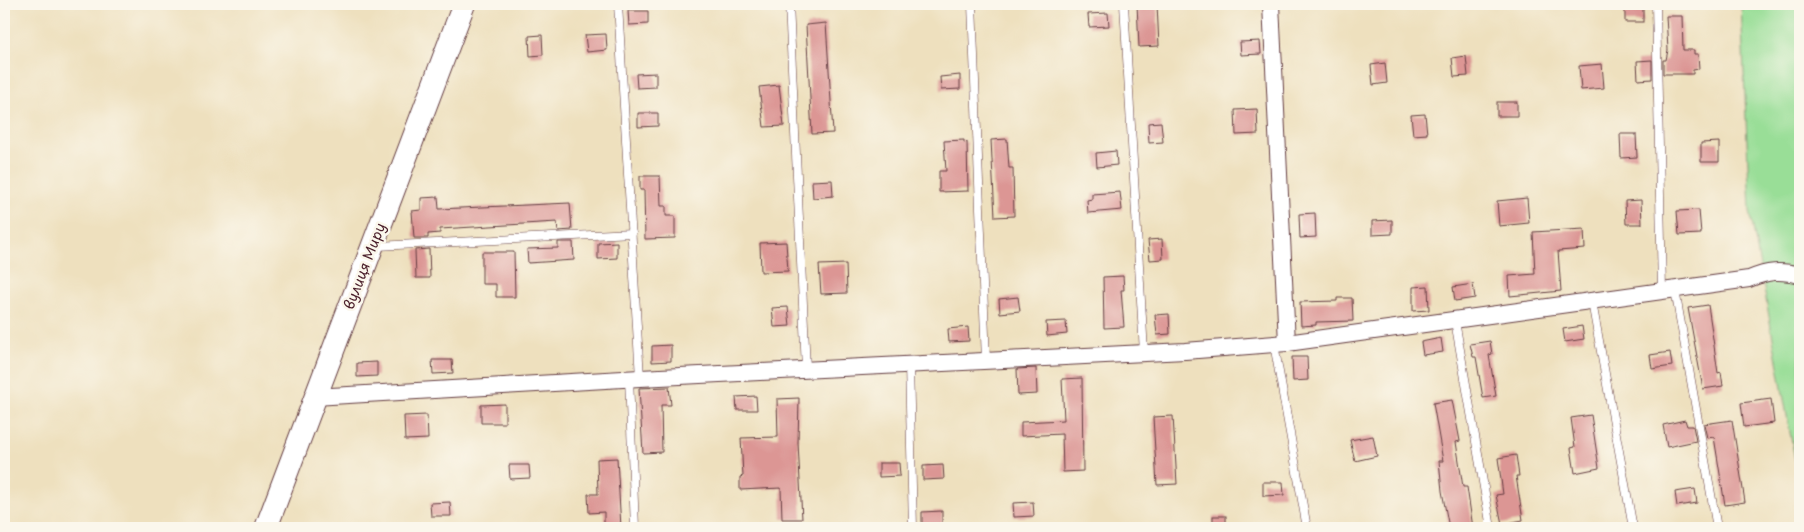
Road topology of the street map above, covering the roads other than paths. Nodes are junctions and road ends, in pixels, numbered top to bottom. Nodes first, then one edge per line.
1 (464, 4) edge
2 (618, 4) edge
3 (789, 4) edge
4 (972, 4) edge
5 (1124, 4) edge
6 (1271, 4) edge
7 (1656, 4) edge
8 (632, 233) junction
9 (372, 246) junction
10 (1800, 275) edge
11 (1669, 290) junction
12 (1592, 302) junction
13 (1455, 321) junction
14 (1280, 344) junction
15 (1144, 353) junction
16 (986, 361) junction
17 (909, 364) junction
18 (806, 369) junction
19 (635, 378) junction
20 (314, 397) junction
21 (266, 528) edge
22 (634, 528) edge
23 (913, 528) edge
24 (1307, 528) edge
25 (1491, 528) edge
26 (1633, 528) edge
27 (1717, 528) edge

1 - 9 street, вулиця Миру
2 - 8 lane
3 - 18 lane
4 - 16 lane
5 - 15 lane
6 - 14 street
7 - 11 lane
8 - 9 lane
8 - 19 lane
9 - 20 street, вулиця Миру
10 - 11 street
11 - 12 street
11 - 27 lane
12 - 13 street
12 - 26 lane
13 - 14 street
13 - 25 lane
14 - 15 street
14 - 24 lane
15 - 16 street
16 - 17 street
17 - 18 street
17 - 23 lane
18 - 19 street
19 - 20 street
19 - 22 lane
20 - 21 street, вулиця Миру

